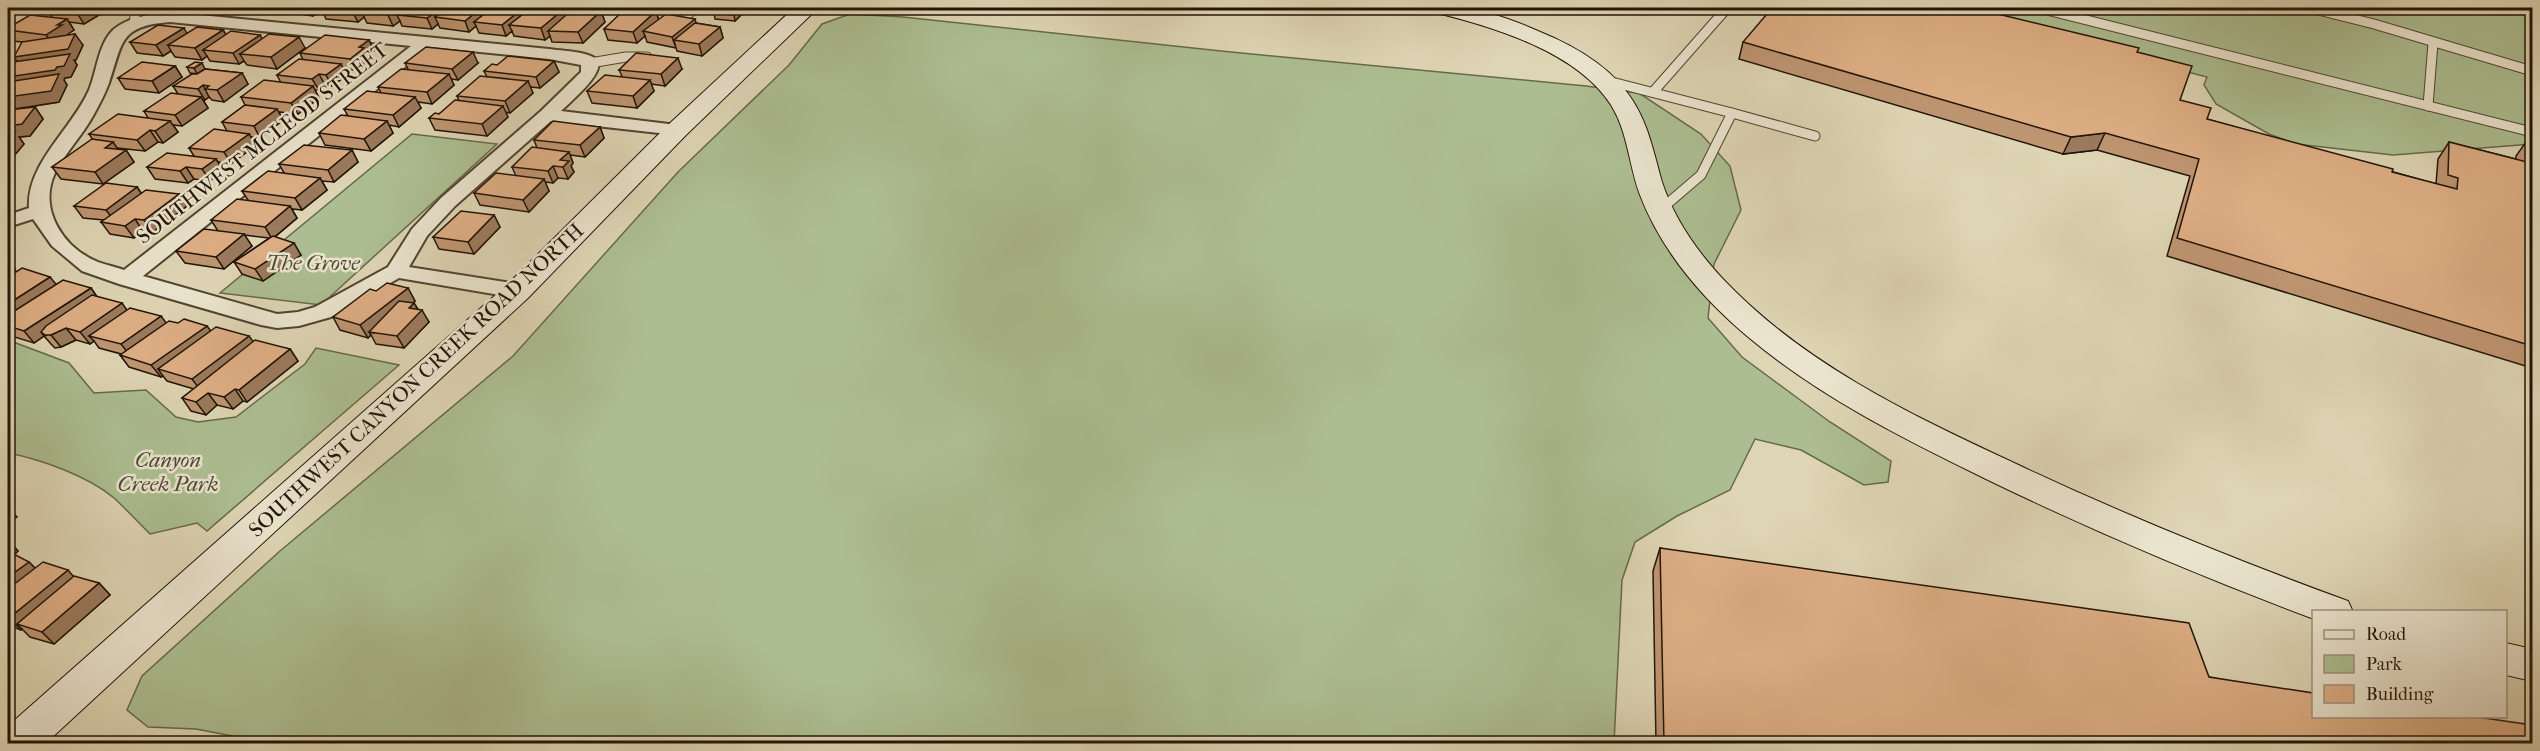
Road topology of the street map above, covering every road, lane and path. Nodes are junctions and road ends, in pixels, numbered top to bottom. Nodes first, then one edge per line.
1 (695, 8) edge
2 (807, 8) edge
3 (1445, 8) edge
4 (1727, 8) edge
5 (2039, 8) edge
6 (2310, 8) edge
7 (135, 16) edge
8 (686, 16) edge
9 (425, 43) junction
10 (2433, 43) junction
11 (659, 57) edge
12 (590, 63) junction
13 (2532, 71) edge
14 (1602, 79) junction
15 (1653, 92) junction
16 (2428, 106) junction
17 (1732, 113) junction
18 (547, 115) junction
19 (677, 130) junction
20 (2532, 132) edge
21 (1815, 136) dead end
22 (1660, 210) junction
23 (39, 211) junction
24 (8, 221) edge
25 (396, 271) junction
26 (126, 279) junction
27 (518, 291) junction
28 (2330, 610) edge
29 (2507, 659) edge
30 (2532, 665) edge
31 (14, 742) edge

1 - 8 lane
2 - 19 street, SOUTHWEST CANYON CREEK ROAD NORTH
3 - 14 street
4 - 15 lane
5 - 16 lane
6 - 10 lane
7 - 9 street
7 - 23 street
9 - 12 street
9 - 26 street, SOUTHWEST MCLEOD STREET
10 - 13 lane
10 - 16 lane
11 - 12 lane
12 - 18 street
14 - 15 lane
14 - 22 street
15 - 17 lane
16 - 20 lane
17 - 21 lane
17 - 22 lane
18 - 19 street
18 - 25 street
19 - 27 street, SOUTHWEST CANYON CREEK ROAD NORTH
22 - 28 street
23 - 24 street
23 - 26 street
25 - 26 street
25 - 27 street
27 - 31 street, SOUTHWEST CANYON CREEK ROAD NORTH
29 - 30 street

